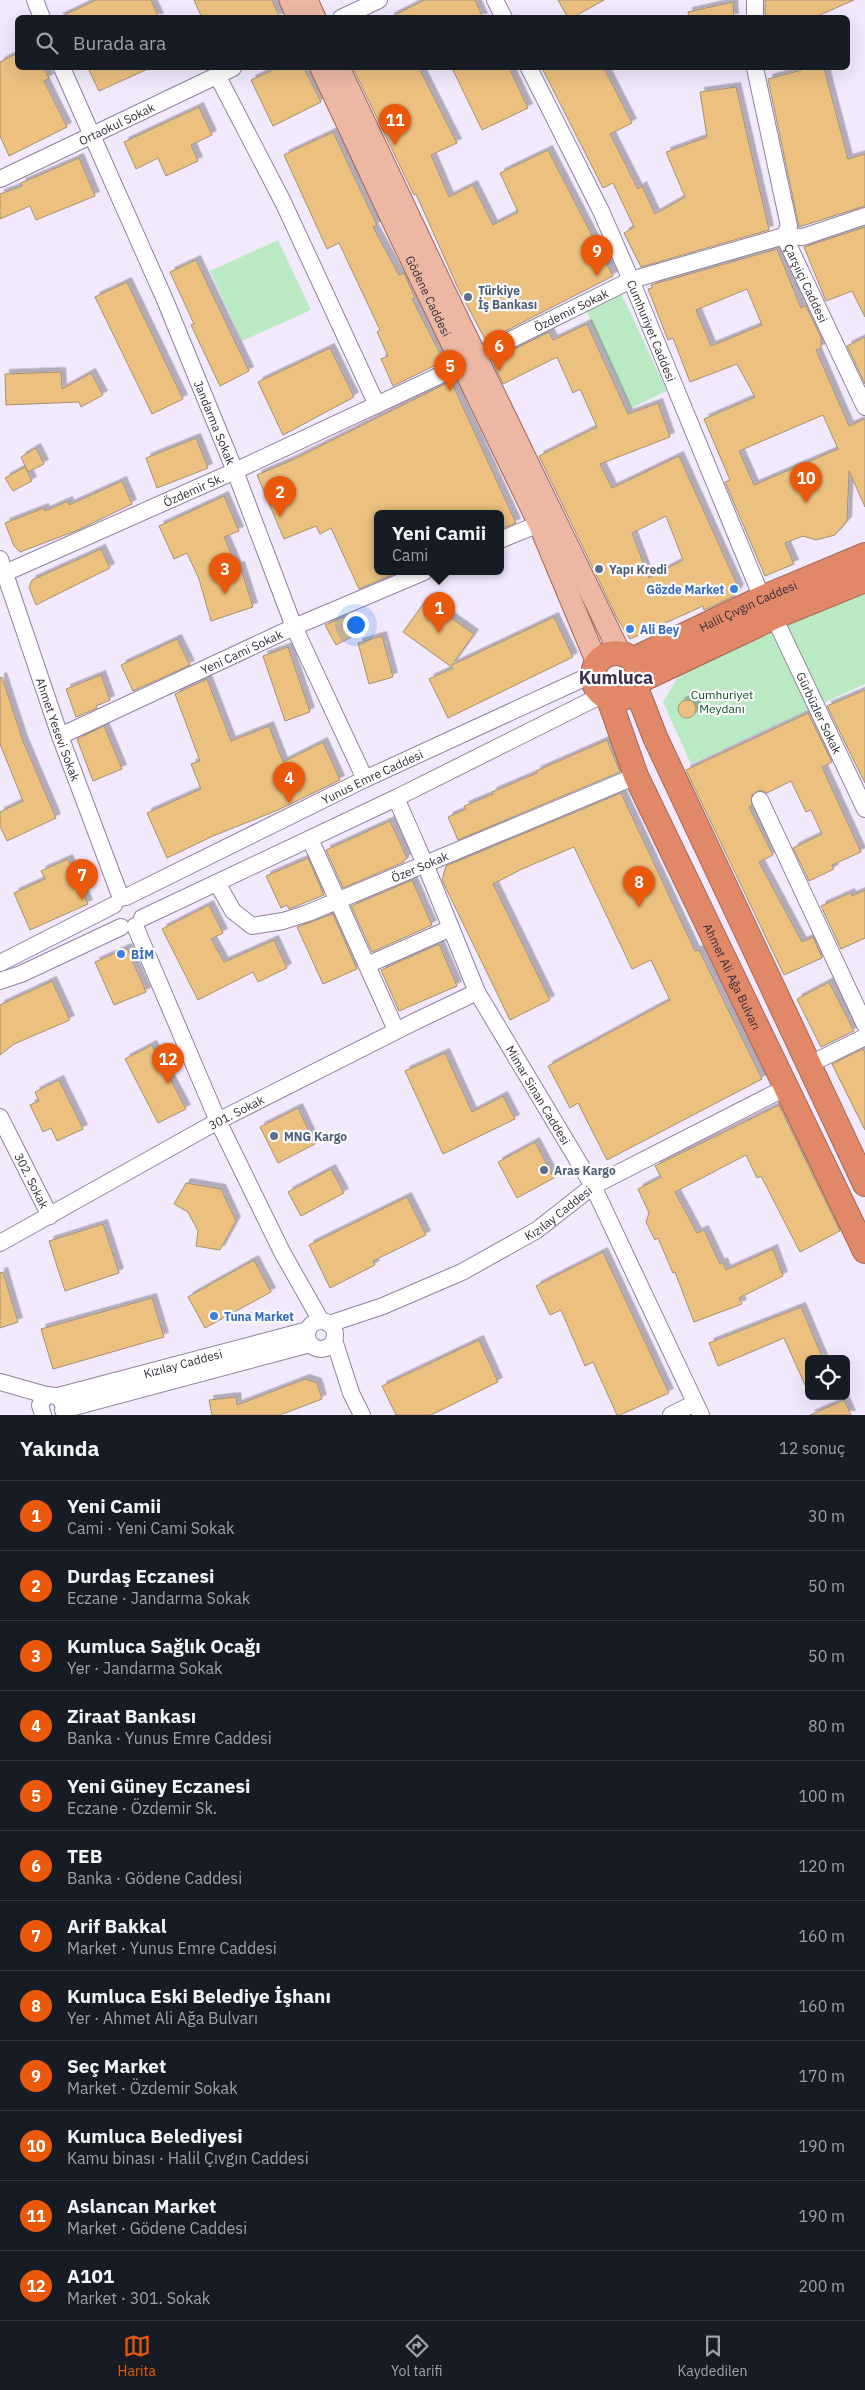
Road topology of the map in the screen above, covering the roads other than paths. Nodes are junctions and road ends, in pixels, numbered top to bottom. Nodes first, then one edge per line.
1 (35, 0) edge
2 (290, 0) edge
3 (307, 0) edge
4 (379, 0) edge
5 (495, 0) edge
6 (755, 0) edge
7 (41, 15) edge
8 (297, 15) edge
9 (314, 15) edge
10 (347, 15) edge
11 (502, 15) edge
12 (755, 15) edge
13 (63, 70) edge
14 (228, 70) edge
15 (323, 70) edge
16 (340, 70) edge
17 (530, 70) edge
18 (755, 70) edge
19 (217, 75) junction
20 (90, 134) junction
21 (0, 179) edge
22 (865, 216) edge
23 (784, 236) junction
24 (631, 280) junction
25 (469, 361) junction
26 (377, 405) junction
27 (865, 407) edge
28 (235, 471) junction
29 (539, 524) junction
30 (504, 538) edge
31 (865, 555) edge
32 (2, 566) edge
33 (417, 575) edge
34 (865, 580) edge
35 (768, 608) junction
36 (294, 627) junction
37 (632, 671) junction
38 (600, 683) junction
39 (60, 736) junction
40 (636, 776) junction
41 (365, 778) junction
42 (396, 798) junction
43 (760, 800) dead end
44 (865, 809) edge
45 (310, 839) junction
46 (425, 864) junction
47 (217, 883) junction
48 (120, 900) junction
49 (338, 900) junction
50 (133, 923) junction
51 (451, 928) junction
52 (0, 963) edge
53 (367, 965) junction
54 (0, 981) edge
55 (477, 992) junction
56 (865, 1025) edge
57 (396, 1030) junction
58 (865, 1037) edge
59 (808, 1066) junction
60 (785, 1088) junction
61 (0, 1118) edge
62 (218, 1121) junction
63 (865, 1184) edge
64 (593, 1186) junction
65 (50, 1216) junction
66 (0, 1243) edge
67 (865, 1251) edge
68 (321, 1334) junction
69 (0, 1382) edge
70 (49, 1408) edge
71 (698, 1409) edge
72 (362, 1415) edge
73 (671, 1415) edge

1 - 7 street
2 - 8 main road
3 - 9 main road
4 - 10 street
5 - 11 street
6 - 12 street
13 - 20 street, Jandarma Sokak
14 - 19 street, Ortaokul Sokak
15 - 25 main road, Gödene Caddesi
16 - 25 main road, Gödene Caddesi
17 - 24 street, Cumhuriyet Caddesi
18 - 23 street, Çarşıiçi Caddesi
19 - 20 street, Ortaokul Sokak
19 - 26 street
20 - 21 street, Ortaokul Sokak
20 - 28 street, Jandarma Sokak
22 - 23 street, Özdemir Sokak
23 - 24 street, Özdemir Sokak
23 - 27 street, Çarşıiçi Caddesi
24 - 25 street, Özdemir Sokak
24 - 35 street, Cumhuriyet Caddesi
25 - 26 street, Özdemir Sk.
25 - 29 main road, Gödene Caddesi
25 - 37 main road, Gödene Caddesi
26 - 28 street, Özdemir Sk.
28 - 32 street, Özdemir Sk.
28 - 36 street, Jandarma Sokak
29 - 30 street
29 - 38 main road, Gödene Caddesi
31 - 35 highway, Halil Çıvgın Caddesi
32 - 39 street, Ahmet Yesevi Sokak
33 - 36 street, Yeni Cami Sokak
34 - 35 highway, Halil Çıvgın Caddesi
35 - 37 highway, Halil Çıvgın Caddesi
35 - 44 street, Gürbüzler Sokak
36 - 39 street, Yeni Cami Sokak
36 - 41 street, Jandarma Sokak
37 - 38 highway
37 - 38 highway
37 - 59 highway
38 - 40 highway, Ahmet Ali Ağa Bulvarı
38 - 41 street, Yunus Emre Caddesi
38 - 42 street
39 - 48 street, Ahmet Yesevi Sokak
40 - 46 street, Özer Sokak
40 - 60 highway, Ahmet Ali Ağa Bulvarı
41 - 48 street, Yunus Emre Caddesi
42 - 45 street
42 - 46 street, Mimar Sinan Caddesi
43 - 56 street
45 - 47 street
45 - 49 street
46 - 49 street, Özer Sokak
46 - 51 street, Mimar Sinan Caddesi
47 - 49 street, Özer Sokak
47 - 50 street
48 - 50 street
48 - 50 street
48 - 52 street, Yunus Emre Caddesi
49 - 53 street
50 - 54 street
50 - 62 street
51 - 53 street
51 - 55 street, Mimar Sinan Caddesi
53 - 57 street
55 - 57 street, 301. Sokak
55 - 64 street, Mimar Sinan Caddesi
57 - 62 street, 301. Sokak
58 - 59 street
59 - 63 highway
60 - 64 street, Kızılay Caddesi
60 - 67 highway, Ahmet Ali Ağa Bulvarı
61 - 65 street, 302. Sokak
62 - 65 street, 301. Sokak
62 - 68 street
64 - 68 street, Kızılay Caddesi
64 - 71 street, Mimar Sinan Caddesi
65 - 66 street, 301. Sokak
68 - 70 street, Kızılay Caddesi
68 - 72 street
69 - 70 street, Kızılay Caddesi
71 - 73 street

